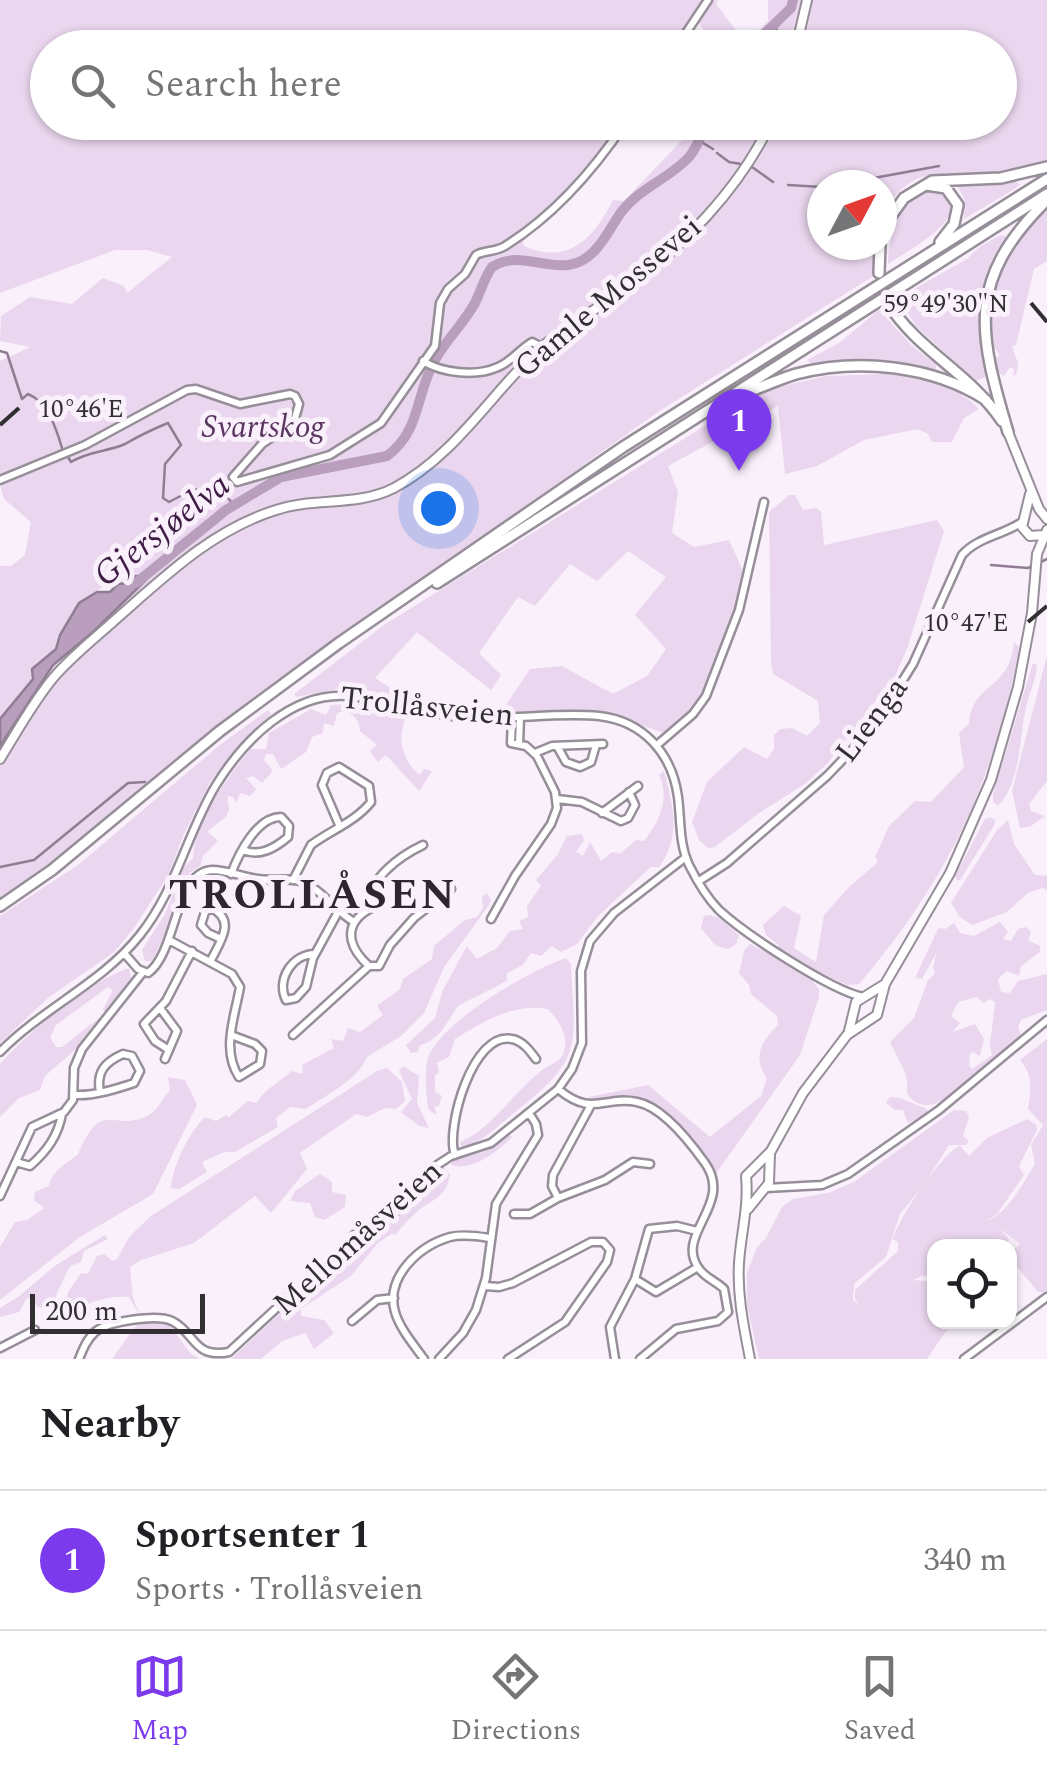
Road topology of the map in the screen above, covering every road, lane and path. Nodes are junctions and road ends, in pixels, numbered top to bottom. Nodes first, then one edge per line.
1 (708, 0) edge
2 (807, 0) edge
3 (688, 30) edge
4 (800, 30) edge
5 (613, 140) edge
6 (761, 140) edge
7 (1047, 166) edge
8 (1047, 180) edge
9 (923, 185) junction
10 (1047, 197) edge
11 (897, 208) edge
12 (932, 251) junction
13 (879, 260) edge
14 (879, 273) dead end
15 (888, 303) dead end
16 (542, 347) junction
17 (430, 365) junction
18 (986, 400) junction
19 (716, 402) junction
20 (1008, 432) junction
21 (0, 480) edge
22 (1031, 490) junction
23 (764, 502) dead end
24 (1044, 516) edge
25 (1025, 518) junction
26 (1045, 532) edge
27 (1005, 533) junction
28 (1029, 536) junction
29 (1037, 554) junction
30 (516, 718) junction
31 (657, 745) junction
32 (557, 746) junction
33 (535, 752) junction
34 (0, 760) edge
35 (638, 786) dead end
36 (629, 792) junction
37 (557, 799) junction
38 (602, 813) junction
39 (340, 827) junction
40 (423, 845) dead end
41 (243, 850) junction
42 (686, 857) junction
43 (231, 874) junction
44 (293, 880) junction
45 (699, 882) junction
46 (451, 888) dead end
47 (370, 907) junction
48 (0, 909) edge
49 (338, 912) junction
50 (420, 912) junction
51 (490, 919) dead end
52 (354, 922) junction
53 (221, 939) junction
54 (168, 940) junction
55 (192, 951) junction
56 (124, 953) junction
57 (315, 954) junction
58 (210, 962) junction
59 (370, 966) junction
60 (143, 972) junction
61 (885, 984) junction
62 (840, 991) junction
63 (865, 997) junction
64 (878, 1006) junction
65 (160, 1008) junction
66 (855, 1011) junction
67 (1047, 1020) edge
68 (865, 1021) junction
69 (231, 1035) junction
70 (294, 1035) dead end
71 (847, 1035) junction
72 (169, 1050) junction
73 (0, 1052) edge
74 (164, 1058) dead end
75 (536, 1059) dead end
76 (558, 1088) junction
77 (100, 1092) junction
78 (75, 1094) junction
79 (590, 1105) junction
80 (62, 1112) junction
81 (529, 1113) junction
82 (770, 1151) junction
83 (455, 1155) junction
84 (16, 1162) junction
85 (650, 1164) dead end
86 (756, 1167) junction
87 (769, 1173) junction
88 (748, 1186) junction
89 (790, 1186) junction
90 (763, 1189) junction
91 (0, 1196) edge
92 (558, 1198) junction
93 (748, 1209) junction
94 (514, 1214) dead end
95 (697, 1231) junction
96 (490, 1238) junction
97 (698, 1267) junction
98 (634, 1279) junction
99 (485, 1286) junction
100 (1047, 1297) edge
101 (394, 1298) junction
102 (352, 1321) dead end
103 (35, 1330) dead end
104 (0, 1348) edge
105 (79, 1359) edge
106 (424, 1359) edge
107 (439, 1359) edge
108 (508, 1359) edge
109 (615, 1359) edge
110 (640, 1359) edge
111 (750, 1359) edge
112 (964, 1359) edge

1 - 3 street
2 - 4 main road
5 - 17 street
6 - 16 main road, Gamle Mossevei
7 - 9 highway
8 - 12 highway
9 - 11 highway
9 - 12 highway
10 - 19 highway
10 - 20 highway
12 - 48 highway
13 - 14 highway
15 - 18 highway
16 - 17 street
16 - 34 main road, Gamle Mossevei
17 - 21 street
18 - 19 highway
18 - 20 highway
19 - 48 highway
20 - 22 main road
22 - 24 main road
22 - 25 main road
23 - 31 street
24 - 25 main road
25 - 27 street, Lienga
25 - 28 main road
26 - 28 main road
26 - 29 main road
27 - 28 street
27 - 45 street, Lienga
28 - 29 main road
29 - 61 main road
30 - 31 street, Trollåsveien
30 - 33 street
30 - 56 street, Trollåsveien
31 - 42 street
32 - 32 street
32 - 33 street
33 - 37 street
35 - 36 street
36 - 38 street
36 - 38 street
37 - 38 street
37 - 51 street
39 - 39 street
39 - 44 street
40 - 47 street
41 - 41 street
41 - 43 street
42 - 45 street
42 - 76 street, Mellomåsveien
43 - 44 street
43 - 54 street
44 - 49 street
45 - 62 street
46 - 50 street
47 - 50 street
47 - 52 street
49 - 52 street
49 - 57 street
50 - 59 street
52 - 59 street
53 - 53 street
53 - 58 street
54 - 55 street
54 - 60 street
55 - 58 street
55 - 65 street
56 - 60 street
56 - 73 street, Trollåsveien
57 - 57 street
58 - 69 street
59 - 70 street
60 - 78 street
61 - 63 main road
61 - 64 main road
62 - 63 street
62 - 66 street
63 - 64 main road
63 - 66 main road
64 - 68 main road
65 - 72 street
65 - 72 street
66 - 68 main road
66 - 71 main road
67 - 89 street
68 - 71 main road
69 - 69 street
71 - 82 main road
72 - 74 street
75 - 83 street
76 - 79 street
76 - 81 street, Mellomåsveien
77 - 77 street
77 - 78 street
78 - 80 street
79 - 92 street
79 - 95 street
80 - 84 street
80 - 84 street
81 - 83 street, Mellomåsveien
81 - 96 street
82 - 86 main road
82 - 87 main road
83 - 105 street, Mellomåsveien
84 - 91 street
85 - 92 street
86 - 87 main road
86 - 88 main road
87 - 89 street
87 - 90 main road
88 - 90 main road
88 - 93 main road
89 - 90 street
90 - 93 main road
92 - 94 street
93 - 111 main road
95 - 97 street
95 - 98 street
96 - 99 street
96 - 101 street
97 - 98 street
97 - 110 street
98 - 109 street
99 - 107 street
99 - 108 street
100 - 112 street
101 - 102 street
101 - 106 street
103 - 104 street

